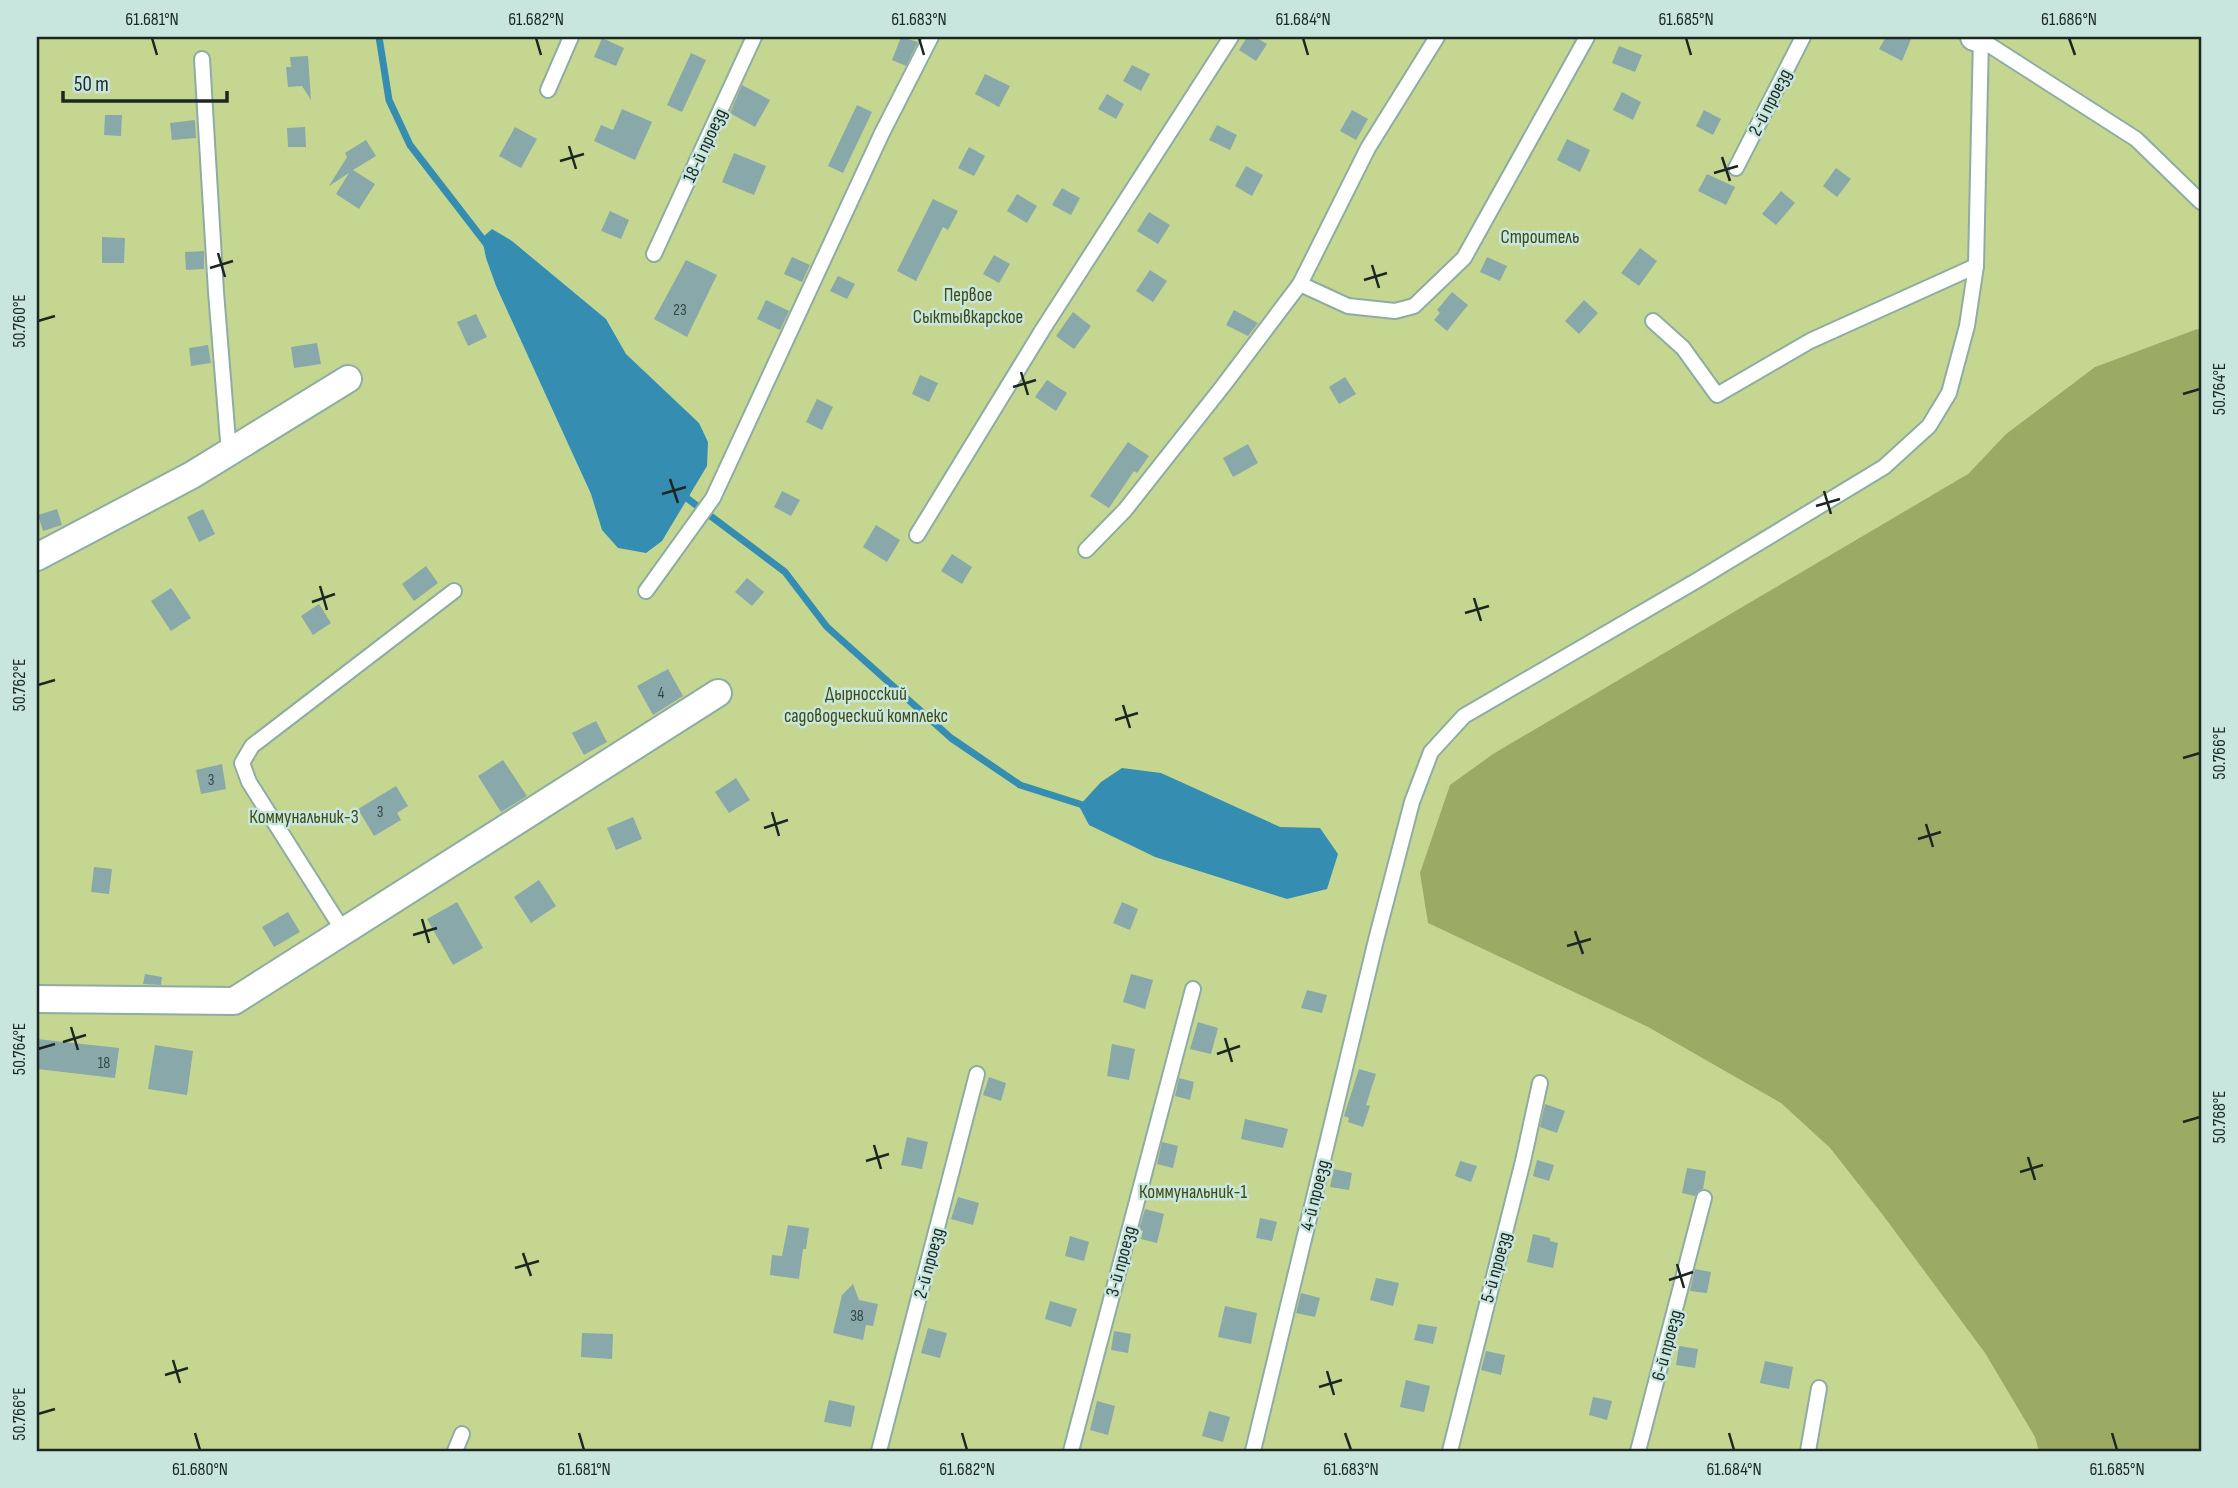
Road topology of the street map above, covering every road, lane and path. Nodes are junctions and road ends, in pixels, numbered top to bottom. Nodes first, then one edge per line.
1 (571, 37) edge
2 (754, 37) edge
3 (931, 37) edge
4 (1231, 37) edge
5 (1437, 37) edge
6 (1587, 37) edge
7 (1802, 37) edge
8 (1979, 37) edge
9 (202, 59) dead end
10 (548, 90) dead end
11 (1736, 168) dead end
12 (2201, 202) edge
13 (654, 254) dead end
14 (1976, 266) junction
15 (1300, 284) junction
16 (1653, 321) dead end
17 (348, 379) dead end
18 (229, 453) junction
19 (917, 535) dead end
20 (1086, 550) dead end
21 (37, 557) edge
22 (454, 591) dead end
23 (646, 591) dead end
24 (718, 694) dead end
25 (344, 932) junction
26 (1193, 989) dead end
27 (37, 999) edge
28 (977, 1074) dead end
29 (1540, 1083) dead end
30 (1704, 1198) dead end
31 (1819, 1388) dead end
32 (462, 1434) dead end
33 (455, 1451) edge
34 (879, 1451) edge
35 (1071, 1451) edge
36 (1253, 1451) edge
37 (1450, 1451) edge
38 (1638, 1451) edge
39 (1808, 1451) edge

1 - 10 lane
2 - 13 lane, 18-й проезд
3 - 23 lane
4 - 19 lane
5 - 15 lane
6 - 15 lane
7 - 11 lane, 2-й проезд
8 - 12 lane
8 - 14 lane, 4-й проезд
9 - 18 lane
14 - 16 lane
14 - 36 lane, 4-й проезд
15 - 20 lane
17 - 18 street
18 - 21 street
22 - 25 lane
24 - 25 street
25 - 27 street
26 - 35 lane, 3-й проезд
28 - 34 lane, 2-й проезд
29 - 37 lane, 5-й проезд
30 - 38 lane, 6-й проезд
31 - 39 lane
32 - 33 lane

